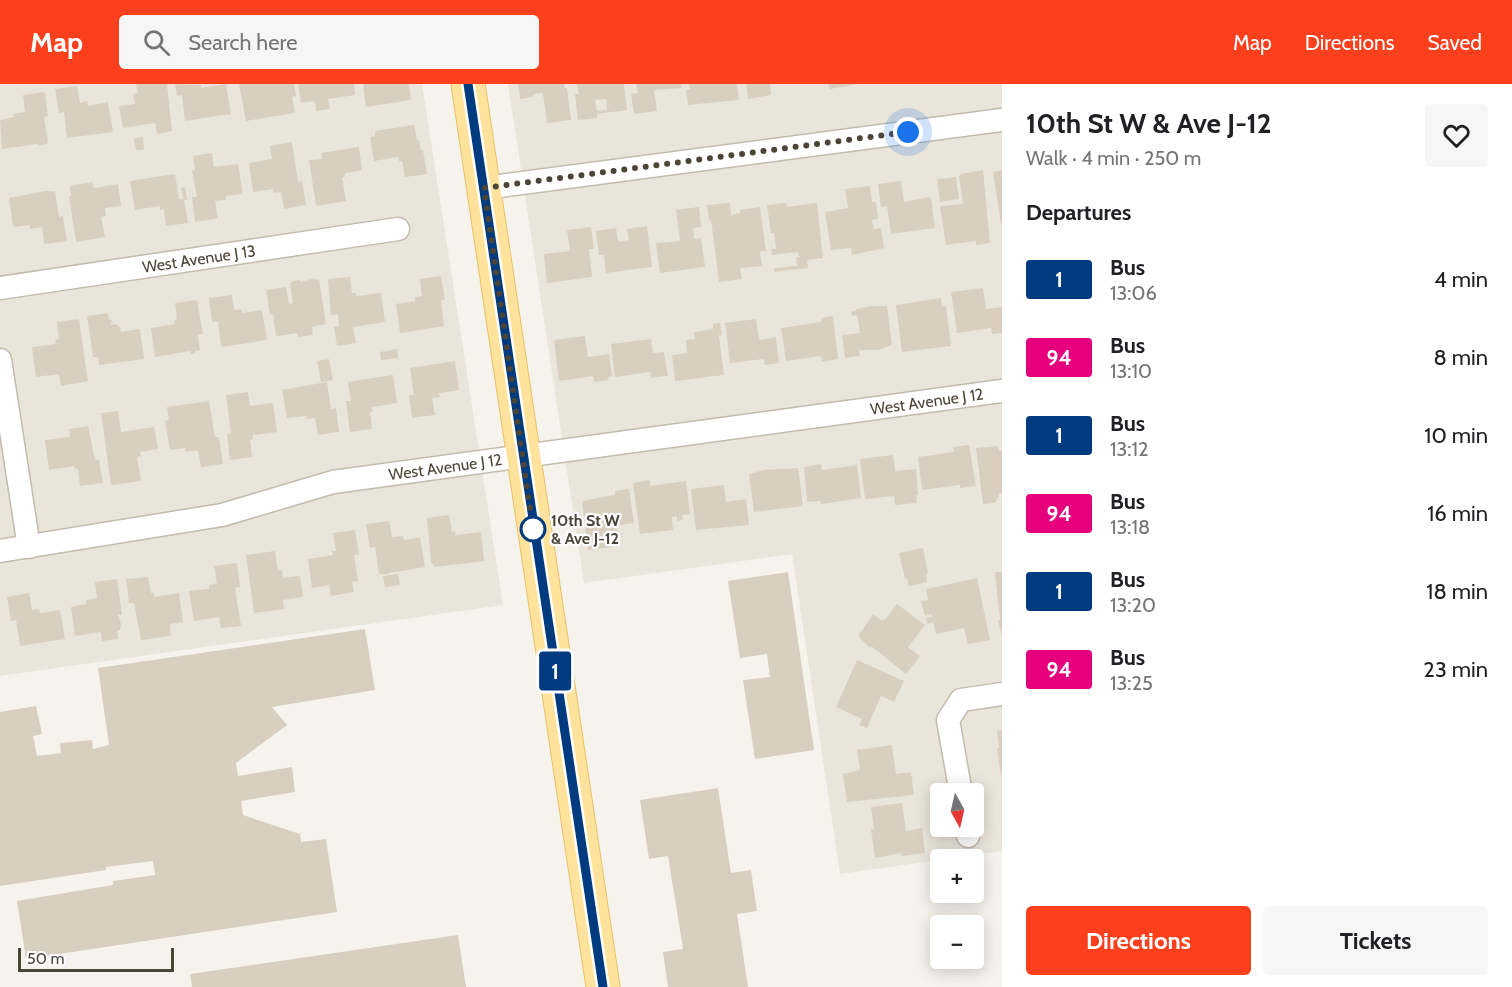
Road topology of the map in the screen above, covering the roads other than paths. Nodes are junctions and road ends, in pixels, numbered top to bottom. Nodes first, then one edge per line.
1 (468, 84) edge
2 (1002, 120) edge
3 (484, 188) junction
4 (398, 229) dead end
5 (0, 288) edge
6 (0, 360) edge
7 (1002, 391) edge
8 (522, 455) junction
9 (29, 547) junction
10 (0, 551) edge
11 (1002, 694) edge
12 (959, 783) edge
13 (603, 987) edge

1 - 3 main road
2 - 3 street
3 - 8 main road
4 - 5 street, West Avenue J 13
6 - 9 street
7 - 8 street, West Avenue J 12
8 - 9 street, West Avenue J 12
8 - 13 main road
9 - 10 street, West Avenue J 12
11 - 12 street

